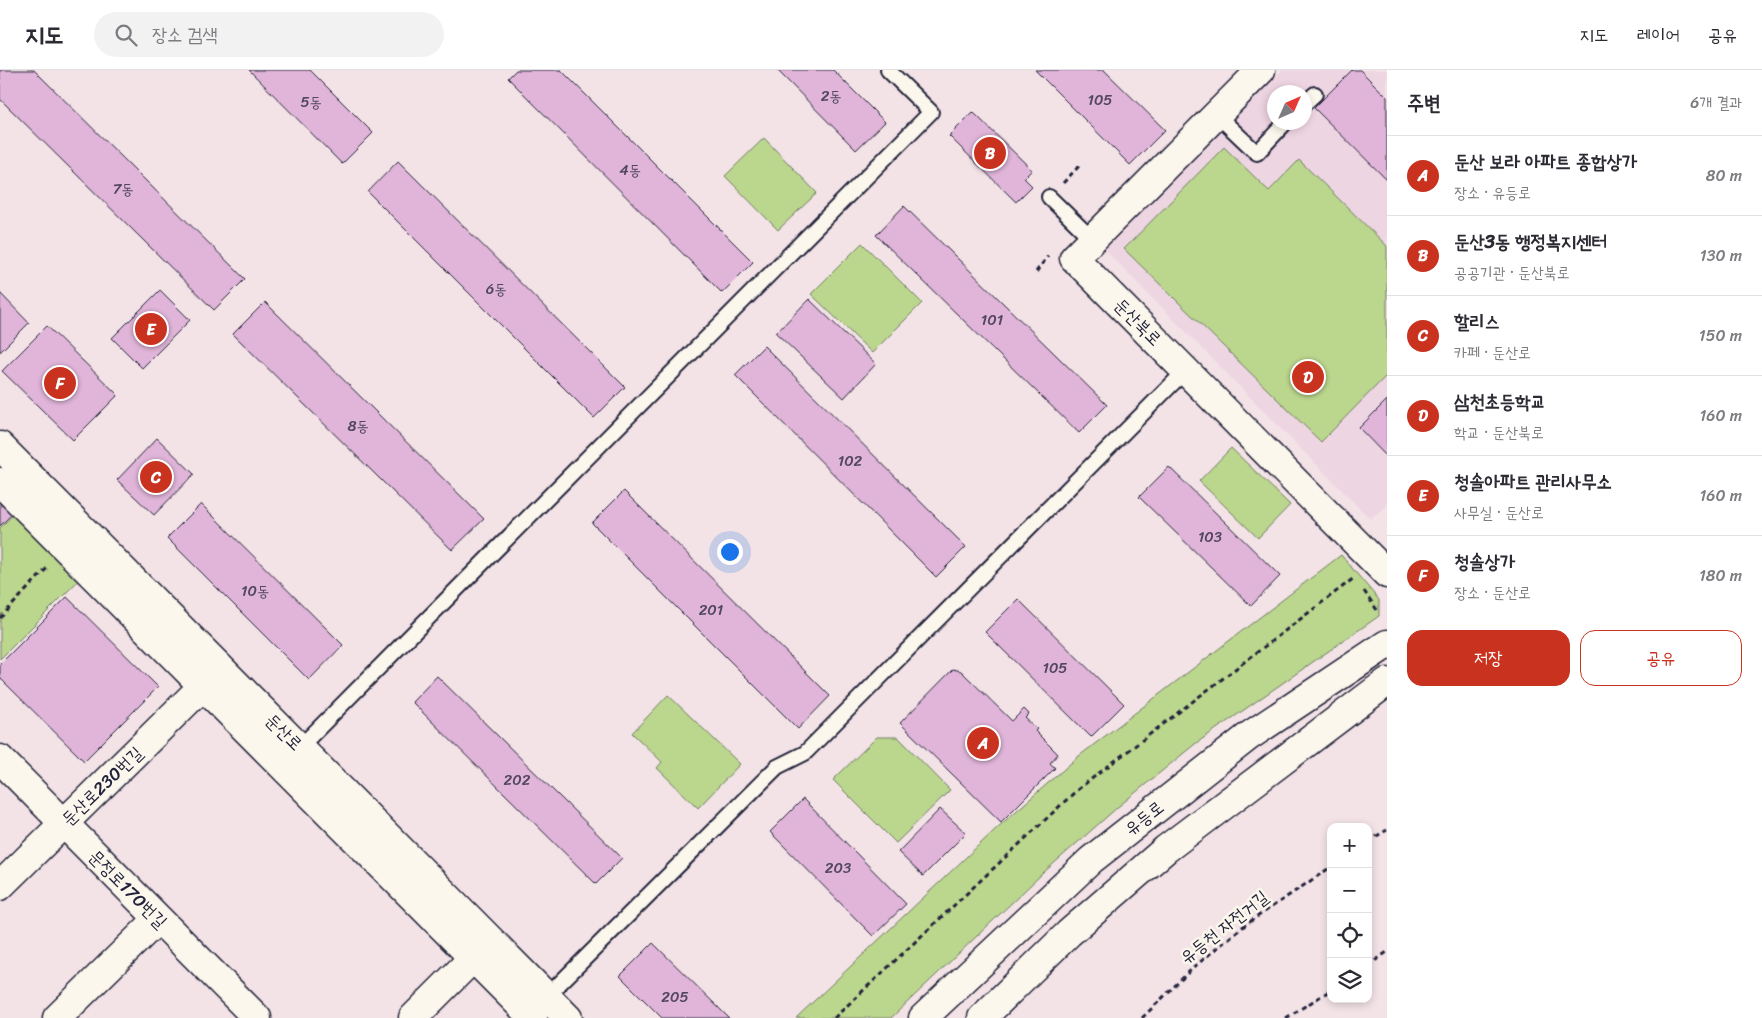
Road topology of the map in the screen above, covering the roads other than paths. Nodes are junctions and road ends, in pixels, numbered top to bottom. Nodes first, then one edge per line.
1 (888, 70) edge
2 (1261, 70) edge
3 (1315, 94) dead end
4 (1312, 97) edge
5 (1217, 115) junction
6 (1278, 130) edge
7 (1049, 196) road end
8 (1093, 240) junction
9 (1186, 370) junction
10 (0, 446) edge
11 (0, 482) edge
12 (1387, 574) edge
13 (1387, 644) edge
14 (1387, 682) edge
15 (203, 686) junction
16 (291, 756) junction
17 (0, 759) edge
18 (63, 823) junction
19 (0, 886) edge
20 (158, 919) junction
21 (482, 949) junction
22 (536, 1009) edge
23 (246, 1014) edge
24 (57, 1018) edge
25 (413, 1018) edge
26 (568, 1018) edge
27 (924, 1018) edge
28 (982, 1018) edge

1 - 16 lane
2 - 5 main road, 둔산북로
3 - 4 lane
5 - 6 lane
5 - 8 main road, 둔산북로
7 - 8 lane
8 - 9 main road, 둔산북로
9 - 12 main road, 둔산북로
9 - 22 lane
10 - 16 main road, 둔산로
11 - 15 main road, 둔산로
13 - 27 main road, 유등로
14 - 28 main road
15 - 16 main road, 둔산로
15 - 18 main road, 둔산로230번길
16 - 21 main road, 둔산로
17 - 18 main road, 문정로170번길
18 - 19 main road, 둔산로230번길
18 - 20 main road, 문정로170번길
20 - 23 main road, 문정로170번길
20 - 24 main road
21 - 22 main road, 둔산로
21 - 25 main road
22 - 26 main road, 둔산로

